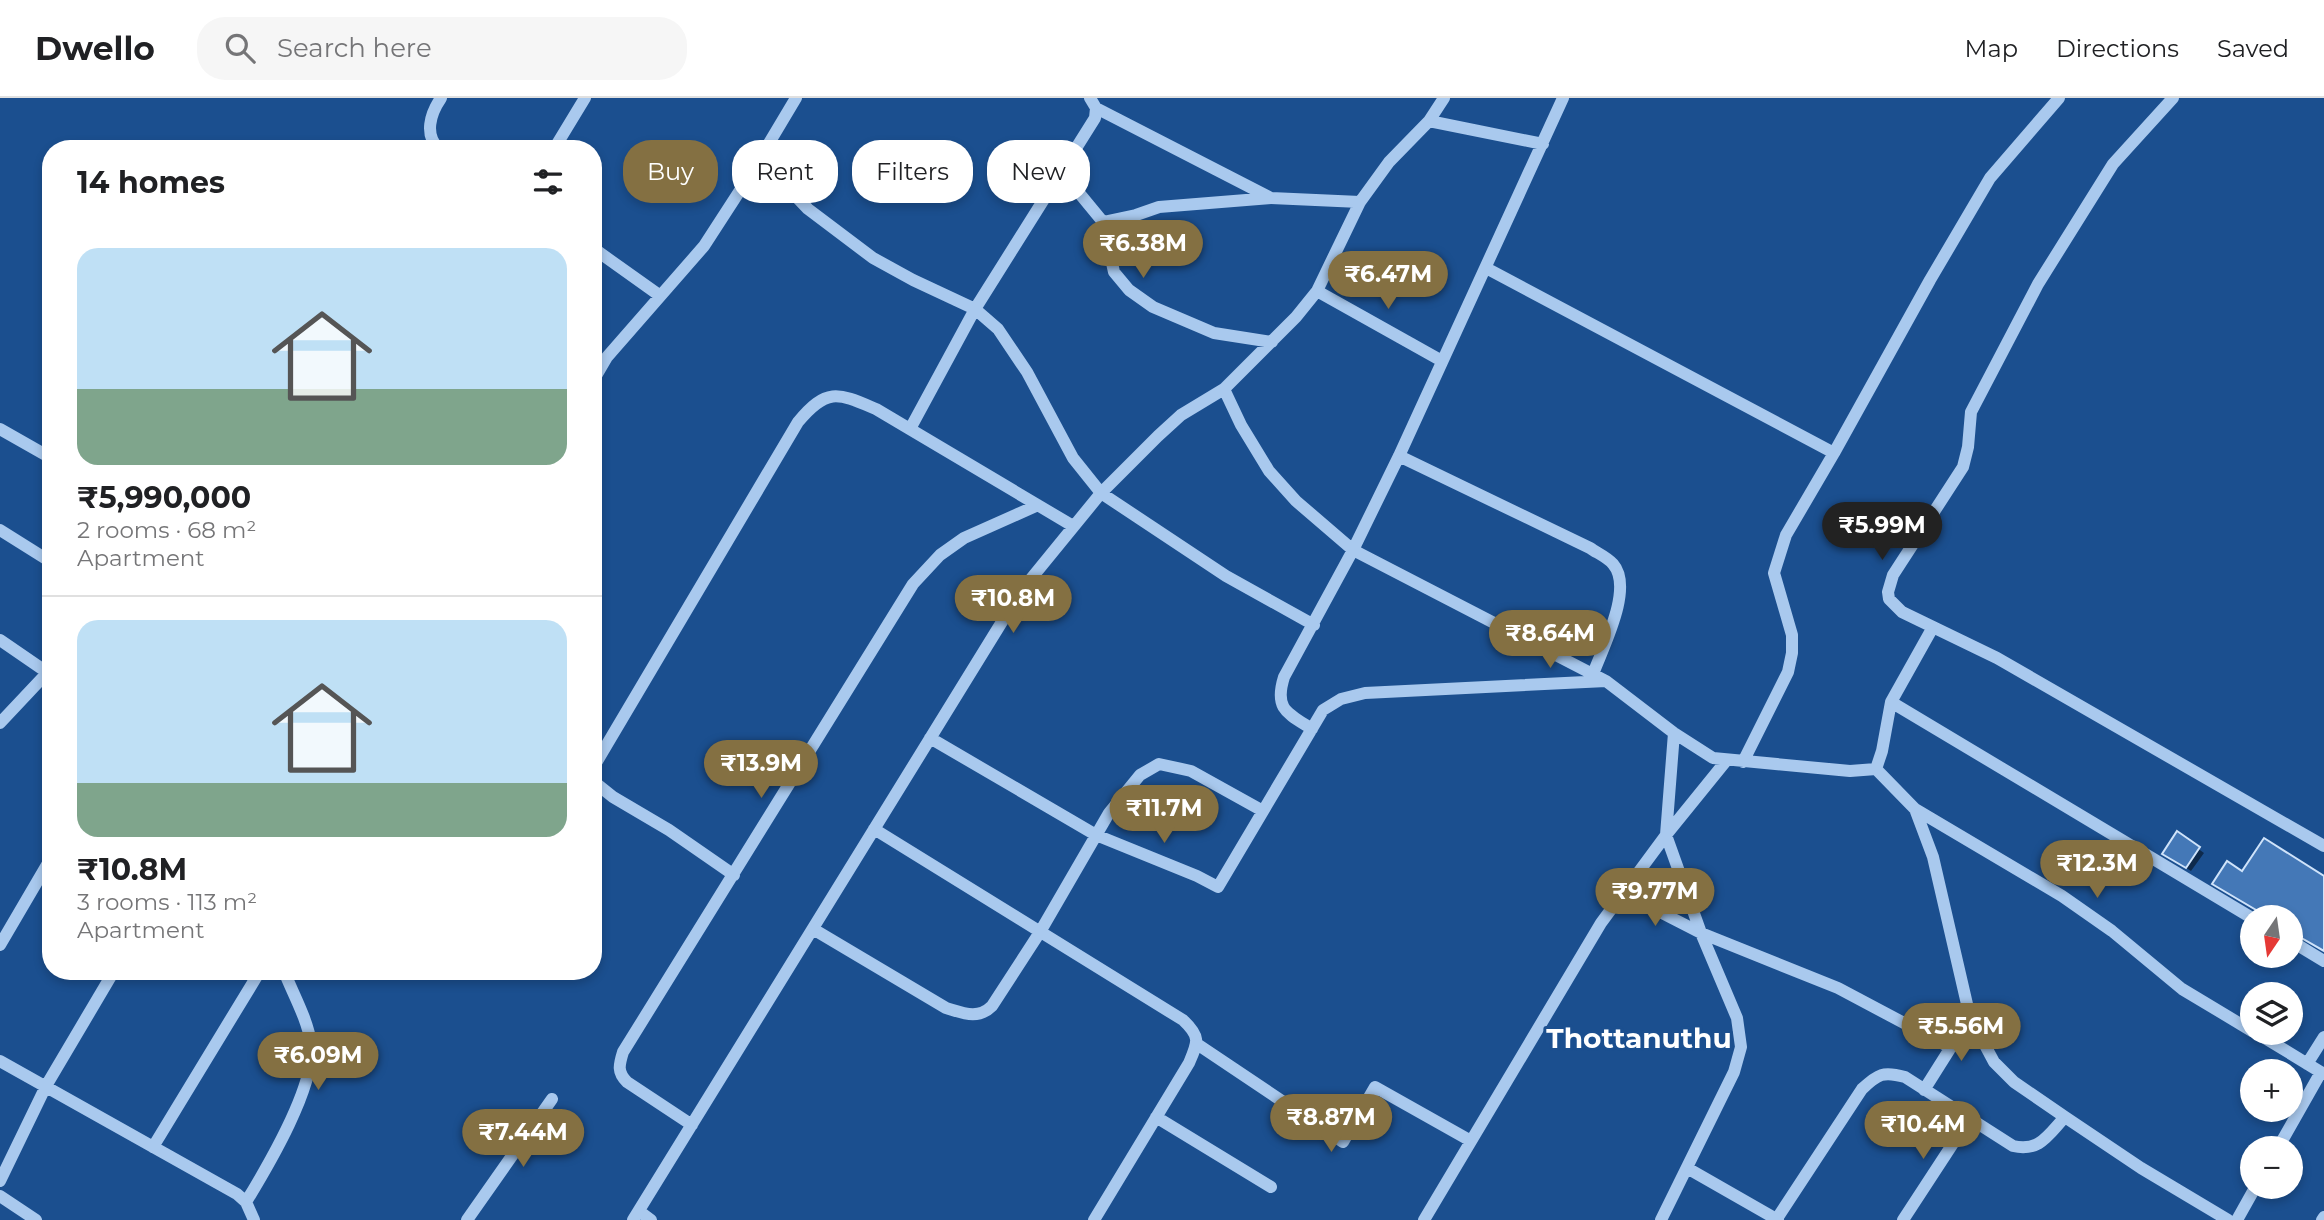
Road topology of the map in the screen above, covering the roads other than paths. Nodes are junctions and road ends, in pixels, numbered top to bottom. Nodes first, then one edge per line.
1 (441, 98) edge
2 (585, 98) edge
3 (796, 98) edge
4 (1444, 98) edge
5 (1563, 98) edge
6 (2059, 98) edge
7 (2173, 98) edge
8 (1093, 103) edge
9 (1429, 121) junction
10 (431, 140) edge
11 (559, 140) edge
12 (771, 140) edge
13 (1081, 140) edge
14 (1543, 144) junction
15 (1271, 198) junction
16 (732, 202) edge
17 (1360, 202) junction
18 (802, 203) edge
19 (1041, 203) edge
20 (1087, 203) edge
21 (1103, 222) junction
22 (602, 254) edge
23 (1486, 268) junction
24 (1317, 291) junction
25 (659, 295) junction
26 (975, 309) junction
27 (1272, 342) junction
28 (1442, 361) junction
29 (602, 365) edge
30 (1224, 389) junction
31 (0, 429) edge
32 (910, 429) junction
33 (42, 453) edge
34 (1834, 453) junction
35 (1399, 456) junction
36 (1101, 493) junction
37 (1038, 505) junction
38 (1073, 526) junction
39 (0, 530) edge
40 (1353, 550) junction
41 (42, 556) edge
42 (1314, 625) junction
43 (1933, 627) junction
44 (0, 640) edge
45 (42, 669) edge
46 (1593, 674) junction
47 (42, 681) edge
48 (1606, 681) junction
49 (1891, 702) junction
50 (0, 723) edge
51 (1312, 729) junction
52 (1674, 733) junction
53 (930, 738) junction
54 (602, 753) edge
55 (1726, 761) junction
56 (1743, 762) junction
57 (1876, 769) junction
58 (602, 788) edge
59 (1915, 809) junction
60 (1263, 811) junction
61 (874, 829) junction
62 (1096, 835) junction
63 (1665, 835) junction
64 (2324, 846) edge
65 (42, 873) edge
66 (734, 874) junction
67 (1623, 893) junction
68 (2240, 911) edge
69 (813, 929) junction
70 (1040, 932) junction
71 (1701, 933) junction
72 (0, 945) edge
73 (2303, 948) edge
74 (2324, 961) edge
75 (109, 980) edge
76 (255, 980) edge
77 (288, 980) edge
78 (1970, 1017) junction
79 (2240, 1024) edge
80 (2324, 1037) edge
81 (1197, 1044) junction
82 (2275, 1045) edge
83 (1951, 1048) junction
84 (0, 1061) edge
85 (2307, 1064) junction
86 (2322, 1073) edge
87 (46, 1086) junction
88 (1924, 1090) junction
89 (552, 1099) dead end
90 (1156, 1117) junction
91 (2065, 1117) junction
92 (1969, 1119) junction
93 (692, 1125) junction
94 (2285, 1136) edge
95 (1471, 1141) junction
96 (153, 1147) junction
97 (1687, 1167) junction
98 (0, 1181) edge
99 (1271, 1187) dead end
100 (0, 1196) edge
101 (2249, 1199) edge
102 (246, 1202) junction
103 (636, 1215) edge
104 (36, 1220) edge
105 (254, 1220) edge
106 (467, 1220) edge
107 (652, 1220) edge
108 (1094, 1220) edge
109 (1424, 1220) edge
110 (1661, 1220) edge
111 (1777, 1220) edge
112 (1903, 1220) edge
113 (2228, 1220) edge
114 (2237, 1220) edge

1 - 10 street
2 - 11 street
3 - 12 street
4 - 9 street
5 - 14 street
6 - 34 street
7 - 43 street
8 - 13 street
8 - 15 street
9 - 14 street
9 - 17 street
14 - 23 street
15 - 17 street
15 - 21 street
16 - 25 street
17 - 24 street
18 - 26 street
19 - 26 street
20 - 21 street
21 - 27 street
22 - 25 street
23 - 28 street
23 - 34 street
24 - 27 street
24 - 28 street
25 - 29 street
26 - 32 street
26 - 36 street
27 - 30 street
28 - 35 street
30 - 36 street
30 - 40 street
31 - 33 street
32 - 37 street
32 - 54 street
34 - 56 street
35 - 40 street
35 - 46 street
36 - 38 street
36 - 42 street
37 - 38 street
37 - 66 street
38 - 53 street
39 - 41 street
40 - 42 street
40 - 46 street
42 - 51 street
43 - 49 street
43 - 64 street
44 - 45 street
46 - 48 street
47 - 50 street
48 - 51 street
48 - 52 street
49 - 57 street
49 - 68 street
51 - 60 street
52 - 55 street
52 - 63 street
53 - 61 street
53 - 62 street
55 - 56 street
55 - 63 street
56 - 57 street
57 - 59 street
58 - 66 street
59 - 78 street
59 - 79 street
60 - 62 street
60 - 62 street
61 - 69 street
61 - 70 street
62 - 70 street
63 - 67 street
63 - 71 street
65 - 72 street
66 - 93 street
67 - 71 street
67 - 95 street
69 - 70 street
69 - 93 street
70 - 81 street
71 - 83 street
71 - 97 street
73 - 74 street
75 - 87 street
76 - 96 street
77 - 102 street
78 - 83 street
78 - 91 street
80 - 85 street
81 - 90 street
81 - 95 street
82 - 85 street
83 - 88 street
84 - 87 street
85 - 86 street
86 - 94 street
87 - 96 street
87 - 98 street
88 - 92 street
88 - 111 street
89 - 106 street
90 - 99 street
90 - 108 street
91 - 92 street
91 - 113 street
92 - 112 street
93 - 103 street
95 - 109 street
96 - 102 street
97 - 110 street
97 - 111 street
100 - 104 street
101 - 114 street
102 - 105 street
103 - 107 street

